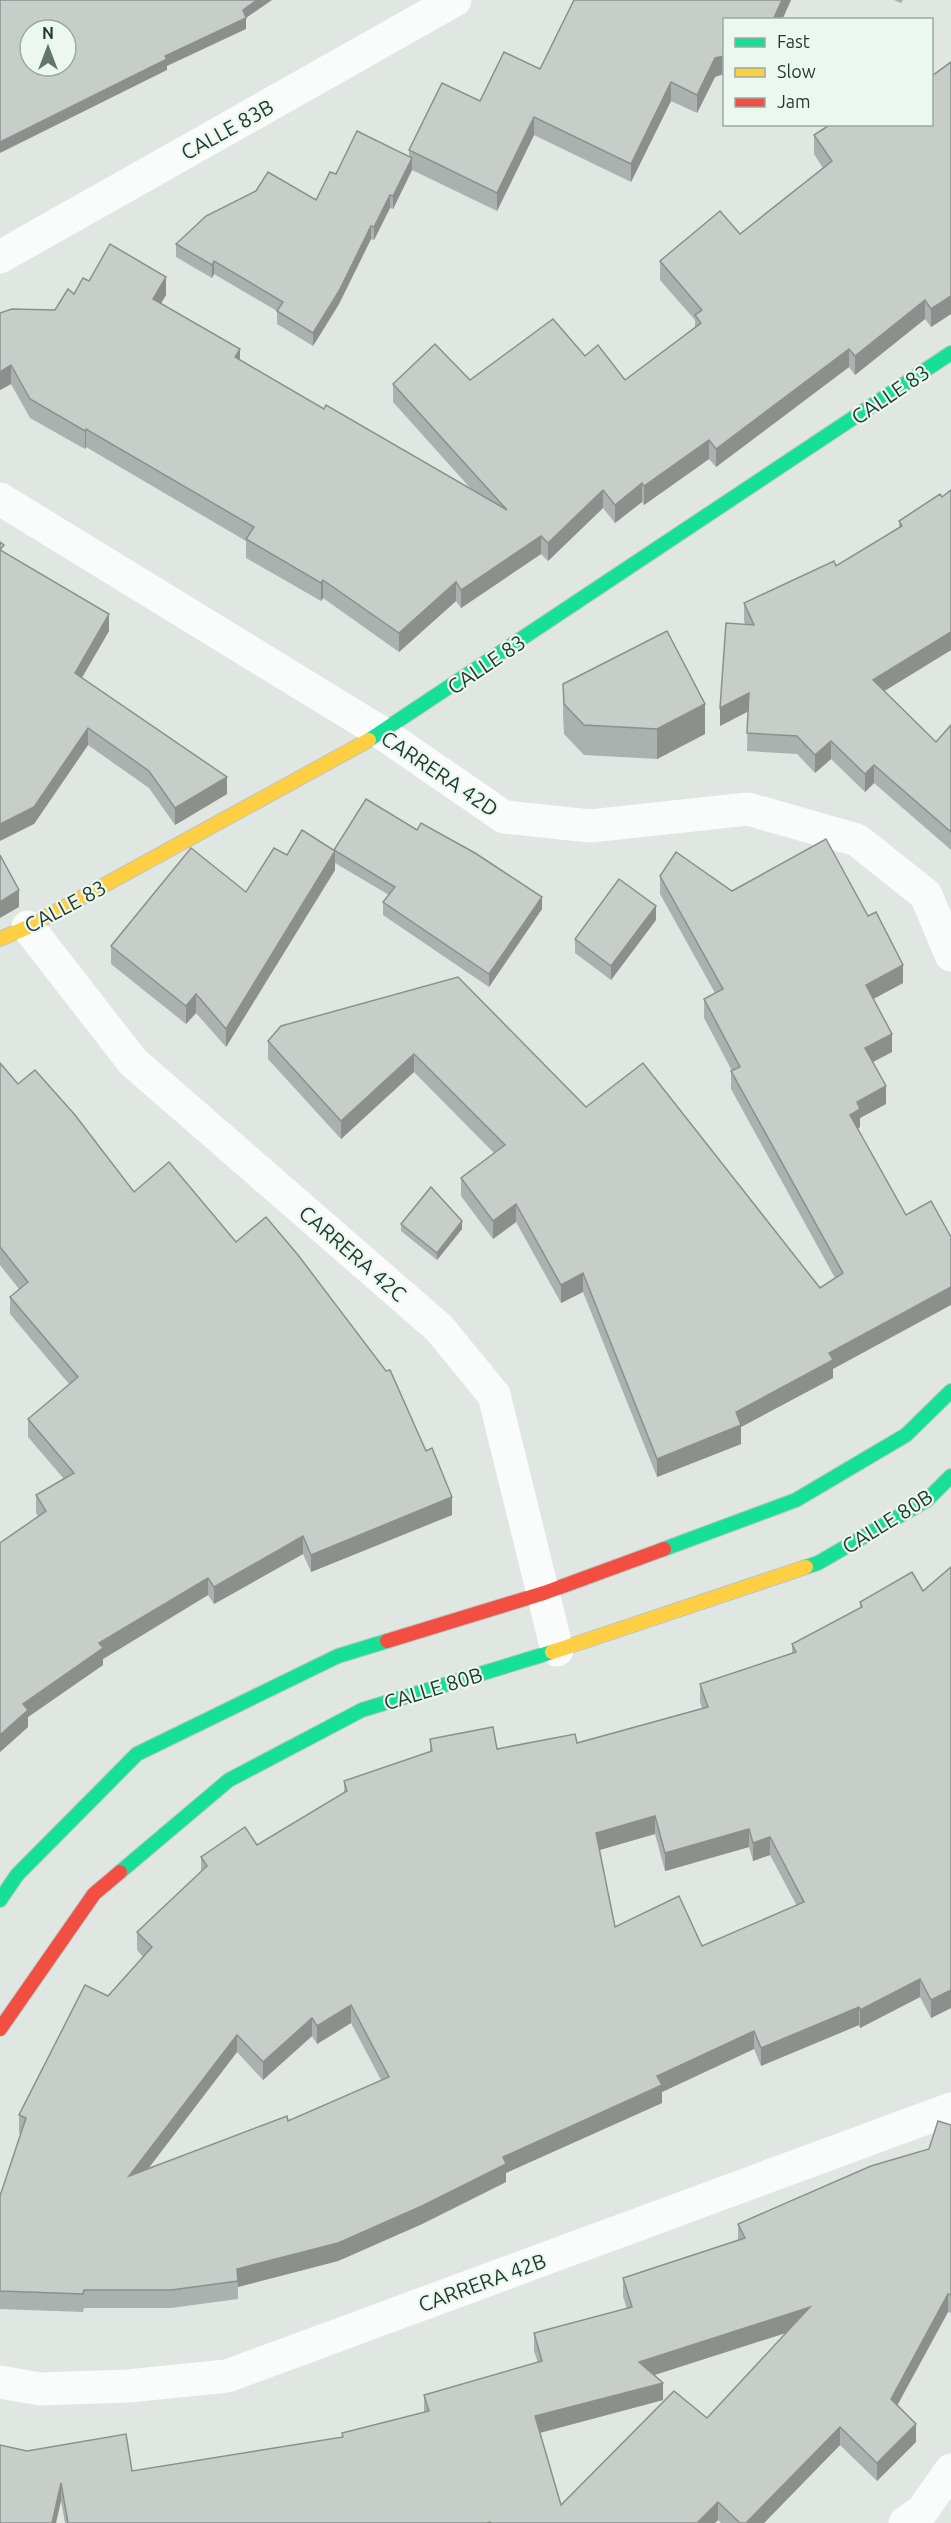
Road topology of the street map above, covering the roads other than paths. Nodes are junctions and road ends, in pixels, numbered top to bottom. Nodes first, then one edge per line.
1 (455, 0) edge
2 (0, 257) edge
3 (951, 353) edge
4 (0, 499) edge
5 (382, 733) junction
6 (14, 933) edge
7 (951, 955) edge
8 (951, 1391) edge
9 (951, 1476) edge
10 (544, 1593) junction
11 (557, 1650) junction
12 (0, 1899) edge
13 (0, 2029) edge
14 (951, 2109) edge
15 (0, 2382) edge
16 (951, 2470) edge
17 (905, 2523) edge

1 - 2 street, CALLE 83B
3 - 5 main road, CALLE 83
4 - 5 street, CARRERA 42D
5 - 6 main road, CALLE 83
5 - 7 street, CARRERA 42D
6 - 10 street, CARRERA 42C
8 - 10 main road
9 - 11 main road, CALLE 80B
10 - 11 street, CARRERA 42C
10 - 12 main road
11 - 13 main road, CALLE 80B
14 - 15 street, CARRERA 42B
16 - 17 street

